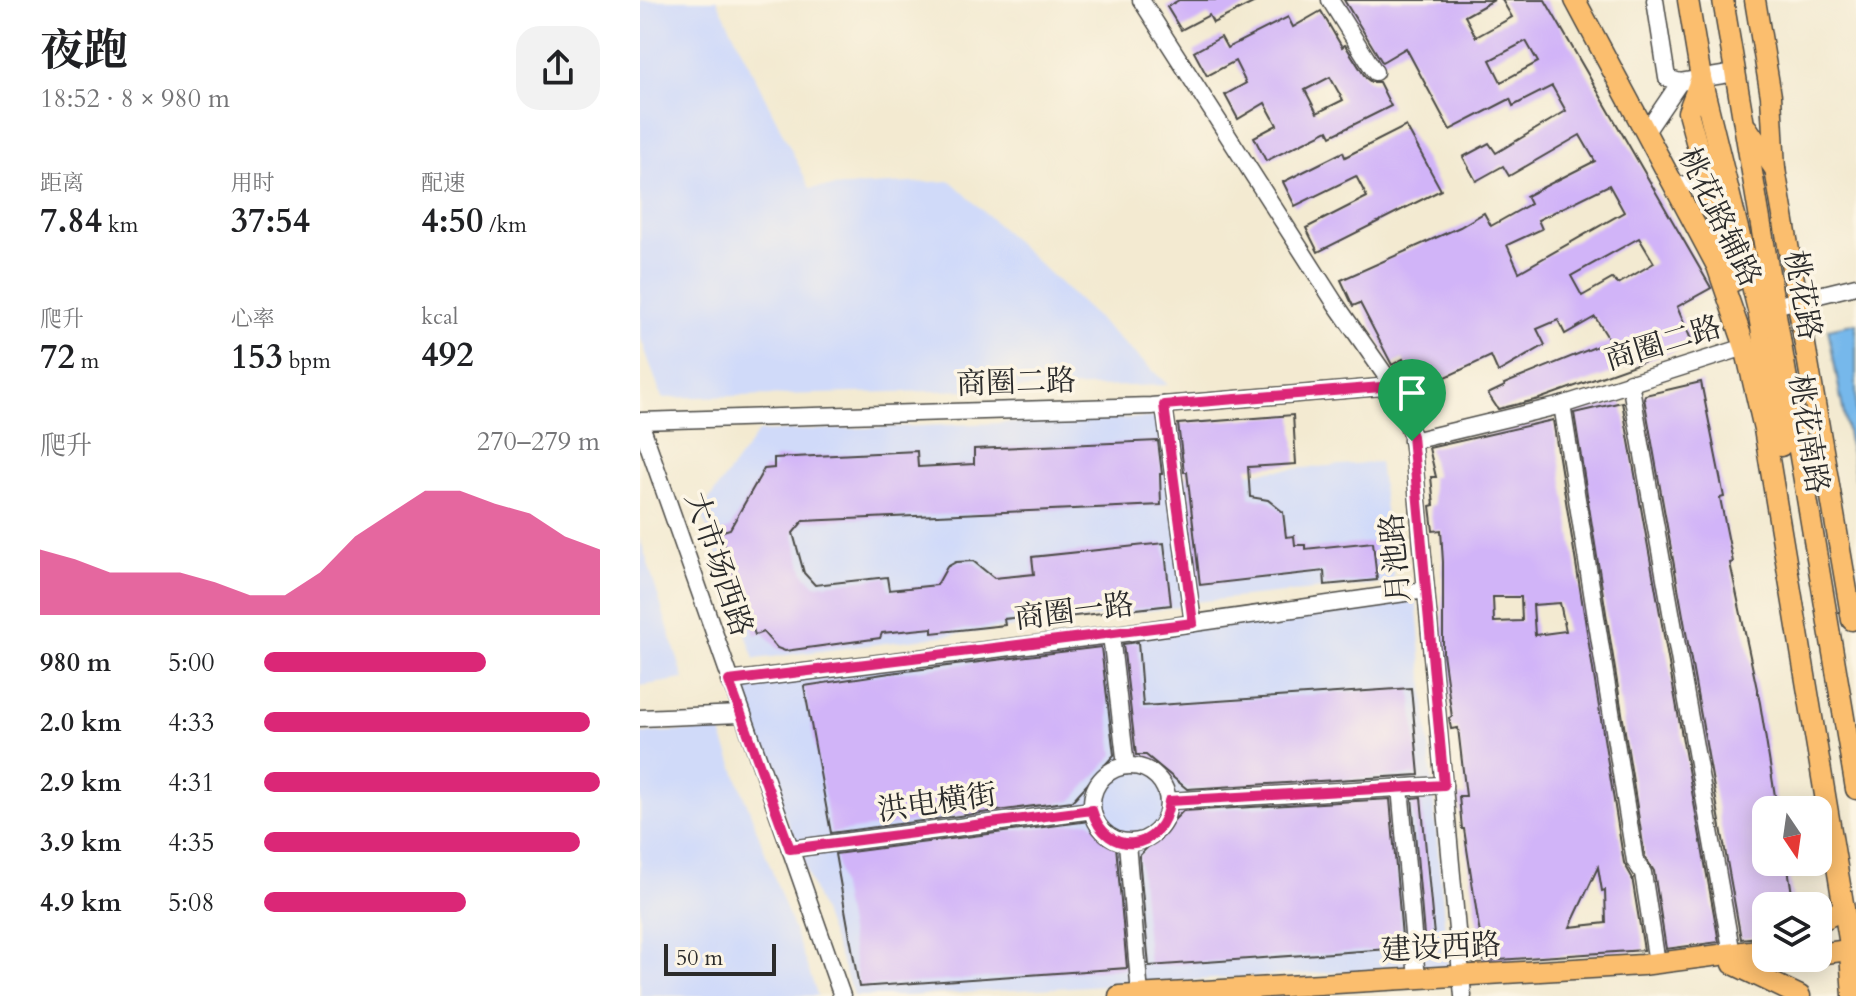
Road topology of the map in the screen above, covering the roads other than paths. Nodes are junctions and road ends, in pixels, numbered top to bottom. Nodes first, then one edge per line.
1 (1141, 0) edge
2 (1330, 0) edge
3 (1575, 0) edge
4 (1655, 0) edge
5 (1688, 0) edge
6 (1723, 0) edge
7 (1755, 0) edge
8 (1375, 72) dead end
9 (1735, 73) junction
10 (1701, 78) junction
11 (1680, 82) junction
12 (1743, 123) junction
13 (1646, 132) junction
14 (1775, 169) junction
15 (1706, 179) junction
16 (1675, 187) junction
17 (1856, 286) edge
18 (1797, 300) junction
19 (1774, 306) junction
20 (1745, 347) junction
21 (1630, 382) junction
22 (1393, 386) junction
23 (1164, 405) junction
24 (1562, 405) junction
25 (640, 421) edge
26 (1412, 441) junction
27 (1851, 587) edge
28 (1426, 590) junction
29 (1815, 598) junction
30 (1854, 622) edge
31 (1193, 623) junction
32 (1111, 635) junction
33 (729, 681) junction
34 (741, 714) junction
35 (640, 718) edge
36 (1126, 766) junction
37 (1444, 785) junction
38 (1400, 787) junction
39 (1856, 789) edge
40 (1169, 801) junction
41 (1092, 810) junction
42 (1127, 843) junction
43 (790, 849) junction
44 (1844, 909) junction
45 (1832, 915) edge
46 (1853, 941) edge
47 (1832, 942) edge
48 (1832, 949) edge
49 (1752, 953) edge
50 (1732, 959) junction
51 (1752, 959) edge
52 (1657, 963) junction
53 (1417, 979) junction
54 (1462, 986) edge
55 (1130, 995) edge
56 (842, 996) edge
57 (1301, 996) edge
58 (1800, 996) edge
59 (1853, 996) edge

1 - 22 street, 月池路
2 - 8 street
3 - 13 main road, 桃花路辅路
4 - 11 street
5 - 10 main road, 桃花南路
6 - 9 main road, 桃花路
7 - 14 main road
9 - 10 street
9 - 12 main road, 桃花路
10 - 11 street
10 - 15 main road
10 - 29 main road, 桃花南路
11 - 13 street
12 - 14 main road
12 - 19 main road, 桃花路
13 - 16 main road, 桃花路辅路
14 - 18 main road
15 - 16 street
15 - 29 main road
16 - 20 main road, 桃花路辅路
17 - 18 street
18 - 19 street
18 - 27 main road
19 - 29 main road, 桃花路
20 - 21 street, 商圈二路
20 - 44 main road, 桃花路辅路
21 - 24 street, 商圈二路
21 - 50 street
22 - 23 street, 商圈二路
22 - 26 street, 月池路
23 - 25 street, 商圈二路
23 - 31 street
24 - 26 street, 商圈二路
24 - 52 street
25 - 33 street, 大市场西路
26 - 28 street, 月池路
27 - 30 main road
28 - 31 street, 商圈一路
28 - 37 street, 月池路
29 - 30 main road
29 - 39 main road, 桃花路
29 - 46 main road, 桃花南路
31 - 32 street, 商圈一路
32 - 33 street, 商圈一路
32 - 36 street
33 - 34 street, 大市场西路
34 - 35 street
34 - 43 street, 大市场西路
36 - 40 street
36 - 41 street
37 - 38 street
37 - 54 street, 月池路
38 - 40 street
38 - 53 street
40 - 42 street
41 - 42 street
41 - 43 street, 洪电横街
42 - 55 street
43 - 56 street, 大市场西路
44 - 45 main road
44 - 46 main road, 桃花路辅路
46 - 47 main road
46 - 48 main road
46 - 59 main road, 桃花路辅路
49 - 50 main road, 建设西路
50 - 51 main road, 建设西路
50 - 52 main road, 建设西路
50 - 54 main road, 建设西路
50 - 58 main road
52 - 54 main road, 建设西路
53 - 54 main road, 建设西路
53 - 55 main road, 建设西路
54 - 57 main road, 建设西路

